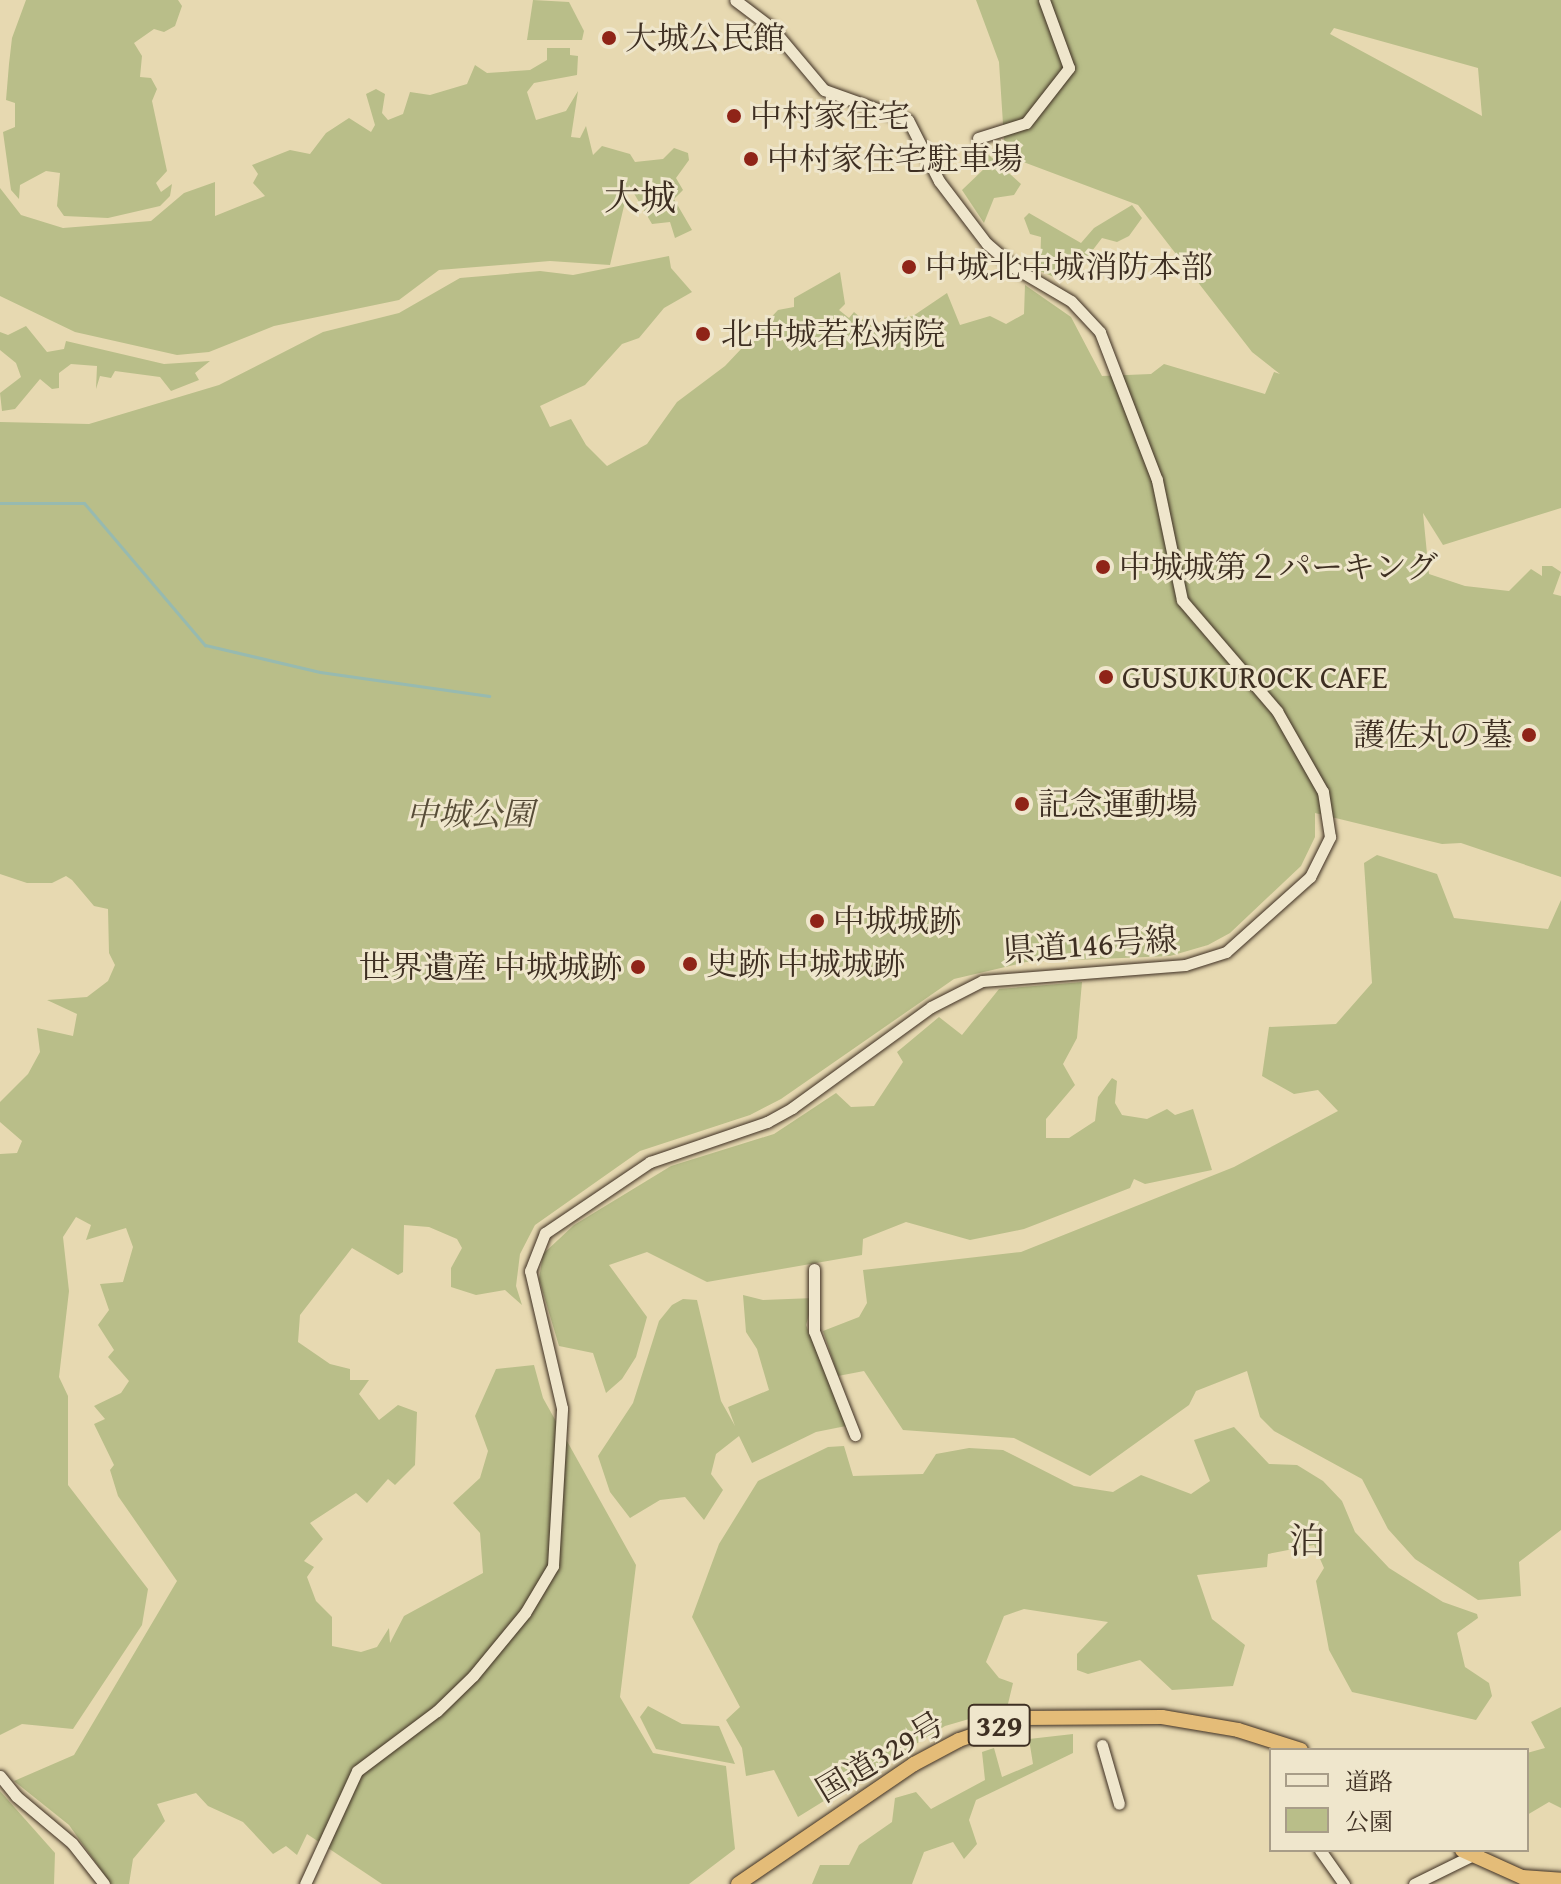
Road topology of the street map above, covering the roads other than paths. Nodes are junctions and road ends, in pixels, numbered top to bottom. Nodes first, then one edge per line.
1 (735, 0) edge
2 (1044, 0) edge
3 (978, 138) dead end
4 (814, 1269) dead end
5 (855, 1435) dead end
6 (1102, 1745) dead end
7 (1295, 1748) edge
8 (0, 1776) edge
9 (1119, 1804) dead end
10 (1321, 1852) edge
11 (1467, 1853) edge
12 (1439, 1879) edge
13 (1561, 1880) edge
14 (104, 1884) edge
15 (305, 1884) edge
16 (738, 1884) edge
17 (1344, 1884) edge
18 (1414, 1884) edge

1 - 15 main road, 県道146号線
2 - 3 main road
4 - 5 main road
6 - 9 main road
7 - 16 highway, 国道329号 / 329
8 - 14 main road
10 - 17 main road
11 - 12 main road
11 - 13 highway
12 - 18 main road

